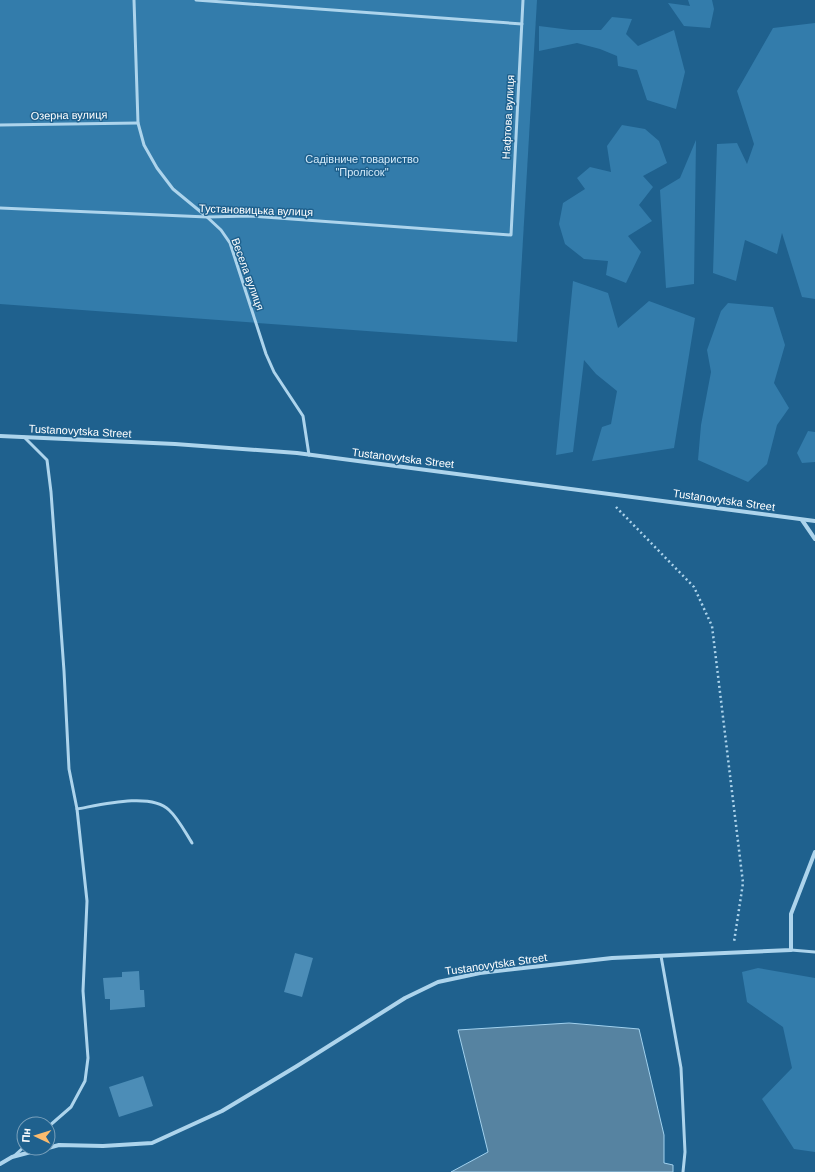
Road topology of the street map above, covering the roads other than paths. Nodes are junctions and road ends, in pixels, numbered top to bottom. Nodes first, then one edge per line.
1 (134, 0) edge
2 (196, 0) edge
3 (523, 0) edge
4 (522, 24) junction
5 (138, 123) junction
6 (0, 125) edge
7 (0, 208) edge
8 (208, 217) junction
9 (511, 235) joint
10 (0, 436) edge
11 (24, 437) junction
12 (309, 455) junction
13 (802, 520) junction
14 (815, 521) edge
15 (815, 539) edge
16 (77, 809) junction
17 (192, 843) dead end
18 (815, 852) edge
19 (791, 950) junction
20 (815, 952) edge
21 (661, 956) junction
22 (56, 1120) edge
23 (56, 1146) edge
24 (16, 1154) edge
25 (16, 1156) edge
26 (12, 1157) junction
27 (0, 1164) edge
28 (683, 1172) edge

1 - 5 lane, Весела вулиця
2 - 4 lane
3 - 4 lane, Нафтова вулиця
4 - 9 lane, Нафтова вулиця
5 - 6 lane, Озерна вулиця
5 - 8 lane, Весела вулиця
7 - 8 lane, Тустановицька вулиця
8 - 9 lane, Тустановицька вулиця
8 - 12 lane, Весела вулиця
10 - 11 street, Tustanovytska Street
11 - 12 street, Tustanovytska Street
11 - 16 lane
12 - 13 street, Tustanovytska Street
13 - 14 street, Tustanovytska Street
13 - 15 street
16 - 17 lane
16 - 22 lane
18 - 19 street
19 - 20 lane
19 - 21 street, Tustanovytska Street
21 - 23 street, Tustanovytska Street
21 - 28 lane
24 - 26 lane
25 - 26 street, Tustanovytska Street
26 - 27 street, Tustanovytska Street

